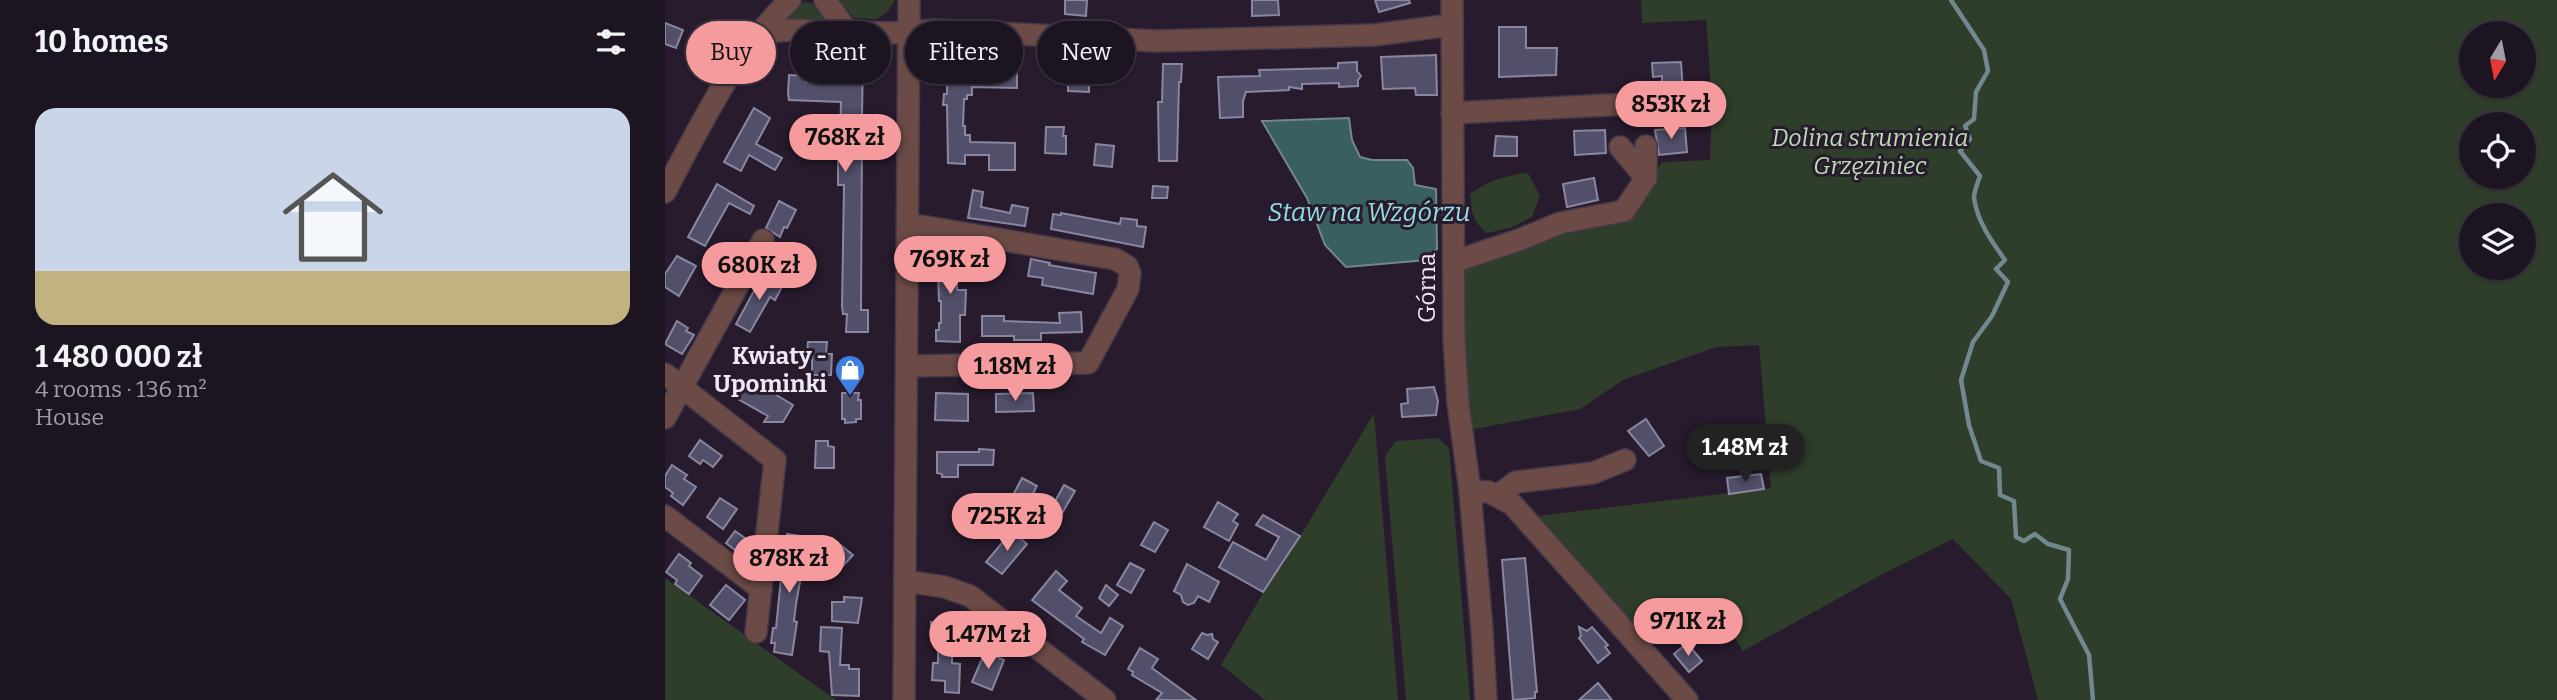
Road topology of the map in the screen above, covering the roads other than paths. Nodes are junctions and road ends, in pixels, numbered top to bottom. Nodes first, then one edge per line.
1 (825, 0) edge
2 (909, 0) edge
3 (1452, 0) edge
4 (783, 6) edge
5 (769, 21) edge
6 (840, 21) edge
7 (909, 21) edge
8 (1451, 25) junction
9 (790, 29) edge
10 (1023, 34) edge
11 (723, 84) edge
12 (909, 84) edge
13 (1649, 103) dead end
14 (1452, 113) junction
15 (1646, 146) dead end
16 (1621, 147) dead end
17 (1646, 178) junction
18 (665, 192) edge
19 (909, 224) junction
20 (763, 240) dead end
21 (1454, 259) junction
22 (907, 366) junction
23 (665, 373) edge
24 (682, 387) junction
25 (665, 418) edge
26 (1625, 460) dead end
27 (1470, 491) junction
28 (1498, 495) junction
29 (665, 516) edge
30 (905, 581) junction
31 (761, 589) junction
32 (756, 632) dead end
33 (904, 700) edge
34 (1105, 700) edge
35 (1486, 700) edge
36 (1687, 700) edge

1 - 6 street
2 - 7 street
3 - 8 street, Górna
4 - 5 street
4 - 9 street
8 - 10 street
8 - 14 street, Górna
11 - 18 street
12 - 19 street
13 - 14 street
14 - 21 street, Górna
15 - 17 street
16 - 17 street
17 - 21 street
19 - 22 street
19 - 22 street
20 - 24 street
21 - 27 street, Górna
22 - 30 street
23 - 24 street
24 - 25 street
24 - 31 street
26 - 28 street
27 - 28 street
27 - 35 street, Górna
28 - 36 street
29 - 31 street
30 - 33 street
30 - 34 street
31 - 32 street

